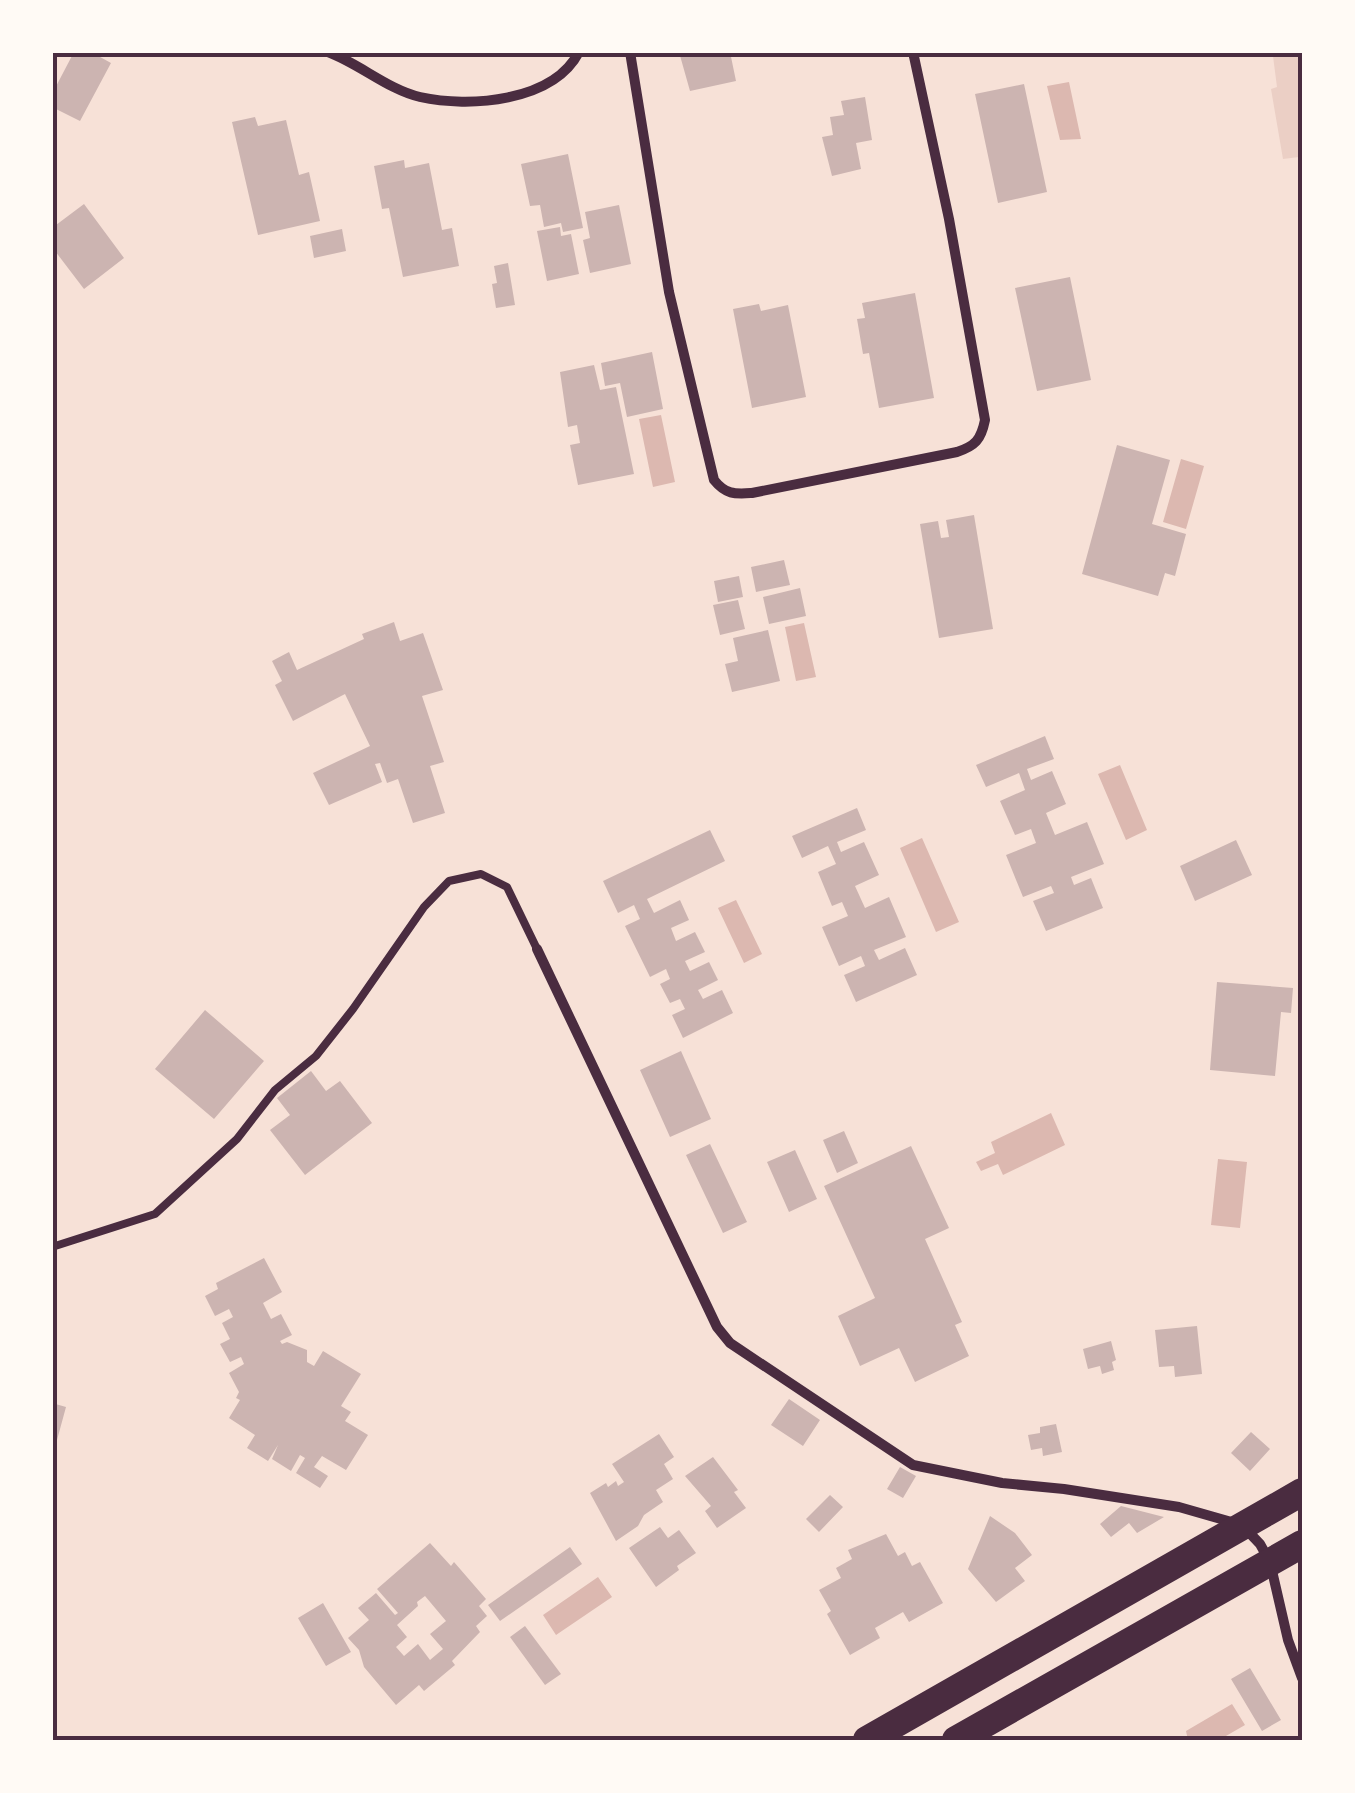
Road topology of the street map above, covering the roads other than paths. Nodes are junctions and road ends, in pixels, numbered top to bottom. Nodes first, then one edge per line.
1 (328, 52) edge
2 (579, 52) edge
3 (630, 52) edge
4 (913, 52) edge
5 (537, 949) joint
6 (52, 1247) edge
7 (1302, 1492) edge
8 (1242, 1525) junction
9 (1302, 1544) edge
10 (1270, 1562) junction
11 (1302, 1678) edge
12 (868, 1740) edge
13 (956, 1740) edge

1 - 2 street
3 - 4 street
5 - 6 lane
5 - 8 street
7 - 8 highway
8 - 10 street
8 - 12 highway
9 - 10 highway
10 - 11 street
10 - 13 highway

